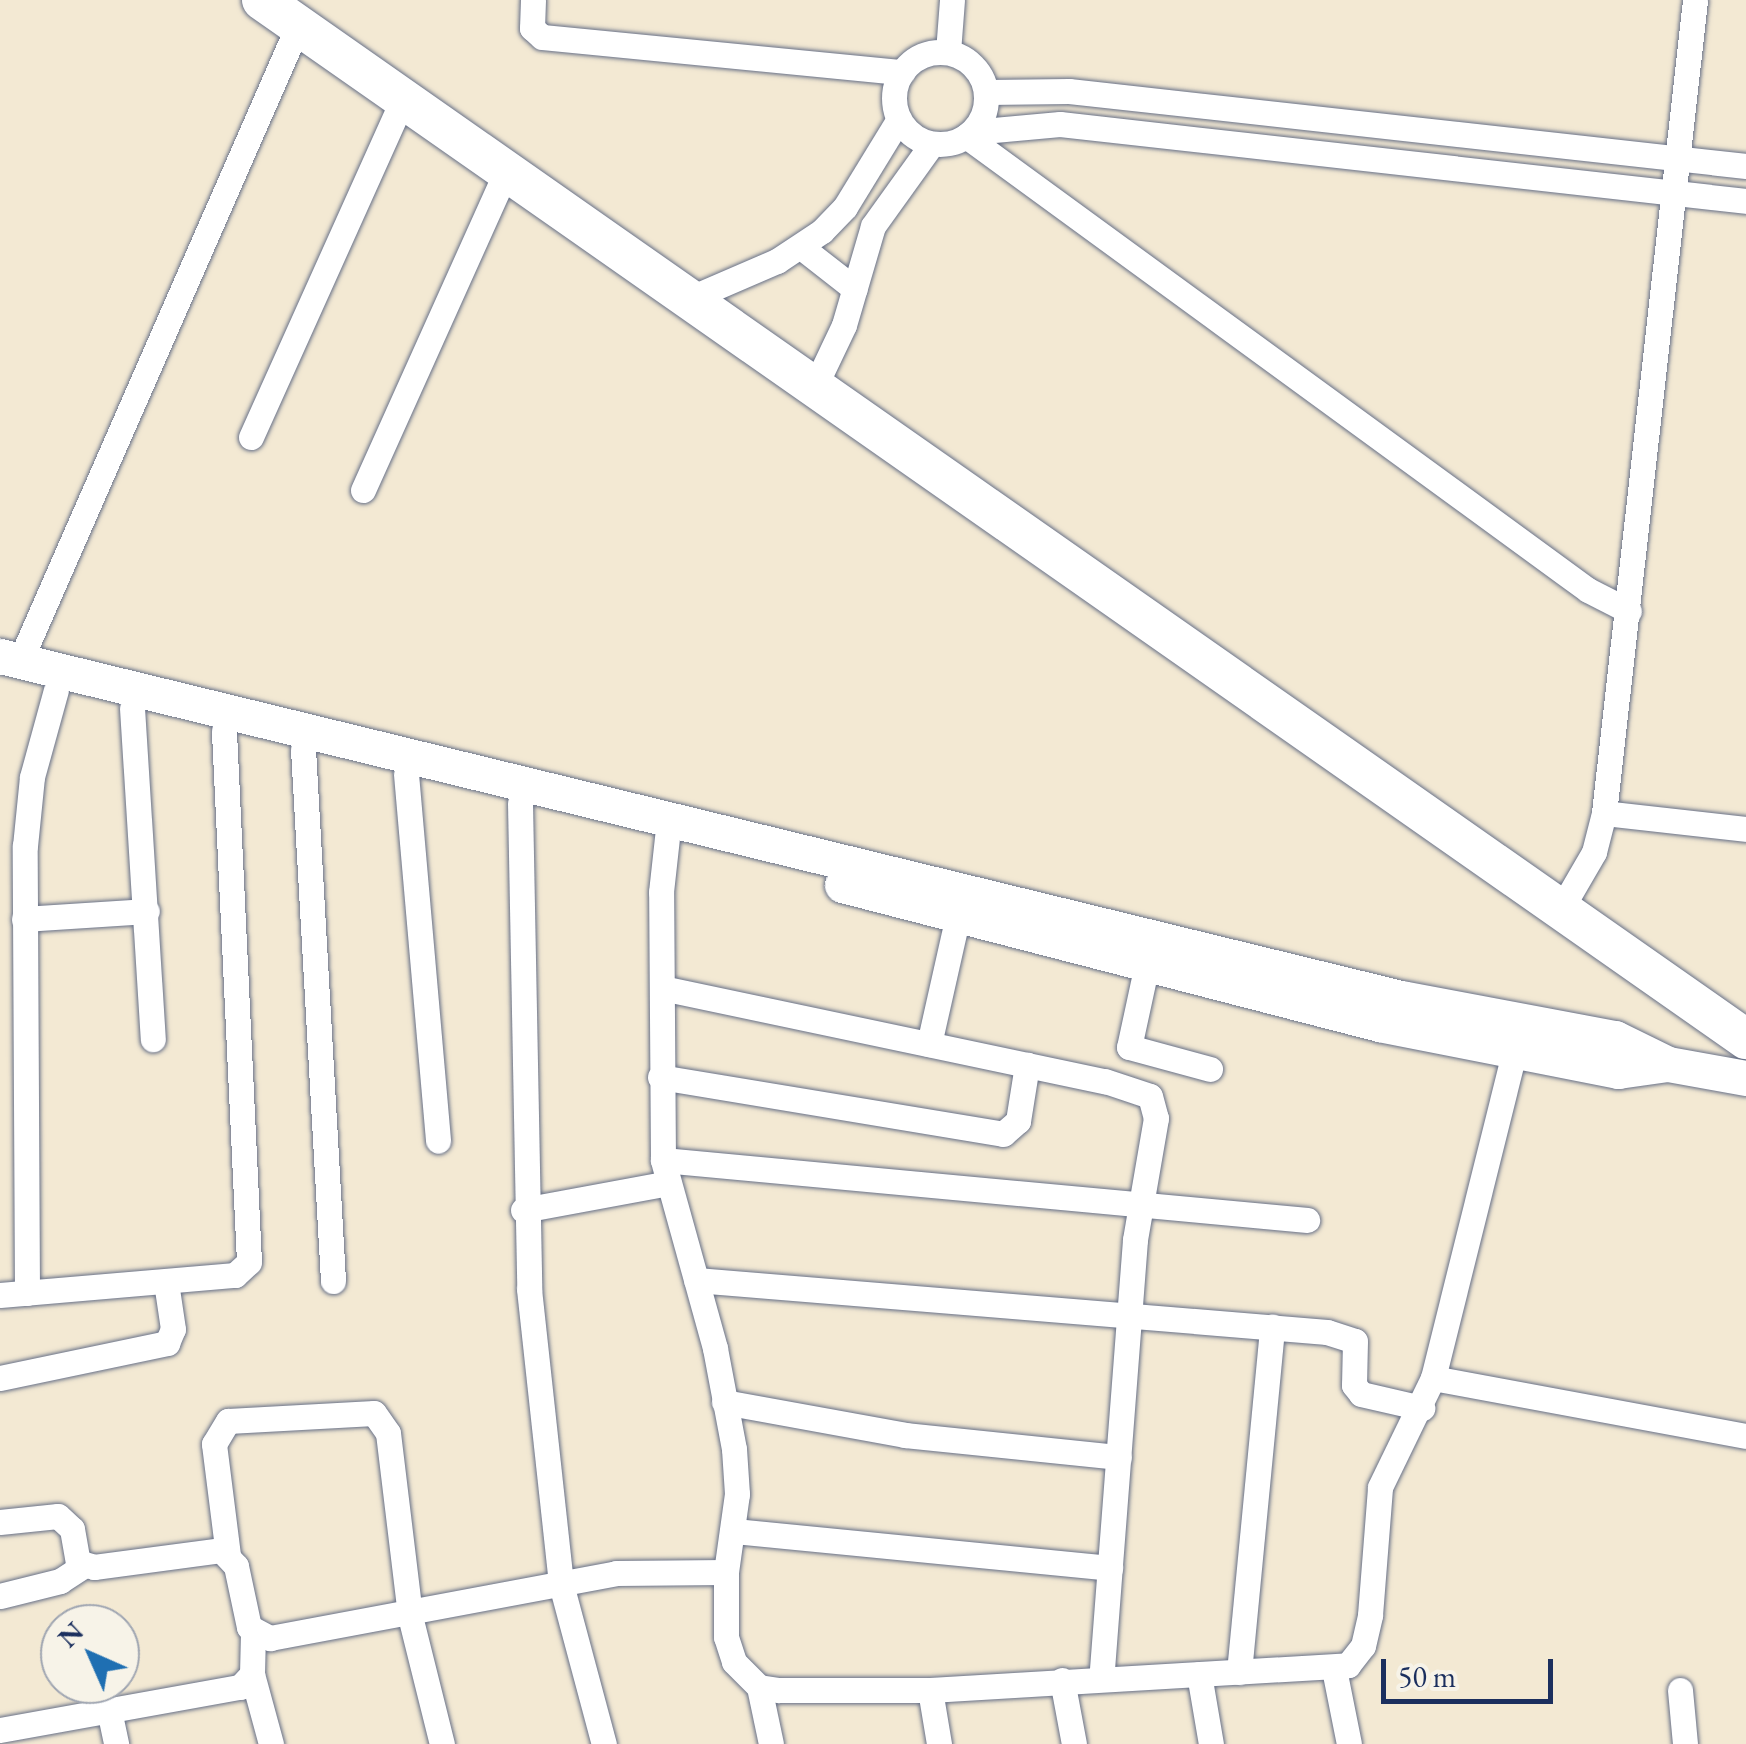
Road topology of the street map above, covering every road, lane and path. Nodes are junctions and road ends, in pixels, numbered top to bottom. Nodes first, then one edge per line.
1 (262, 0) edge
2 (532, 0) edge
3 (952, 0) edge
4 (1694, 0) edge
5 (298, 26) junction
6 (948, 52) junction
7 (902, 72) junction
8 (986, 92) junction
9 (403, 99) junction
10 (899, 119) junction
11 (969, 134) junction
12 (932, 144) junction
13 (1678, 158) junction
14 (1746, 166) edge
15 (507, 170) junction
16 (1674, 193) junction
17 (1746, 201) edge
18 (801, 247) junction
19 (854, 289) junction
20 (690, 298) junction
21 (816, 384) junction
22 (251, 437) dead end
23 (363, 490) dead end
24 (1628, 611) junction
25 (7, 664) edge
26 (56, 690) junction
27 (132, 708) junction
28 (224, 731) junction
29 (303, 749) junction
30 (406, 774) junction
31 (520, 803) junction
32 (1604, 814) junction
33 (1746, 828) edge
34 (668, 829) junction
35 (1561, 909) junction
36 (147, 911) junction
37 (958, 915) junction
38 (24, 919) junction
39 (1148, 964) junction
40 (662, 988) junction
41 (153, 1038) dead end
42 (1746, 1039) edge
43 (929, 1044) junction
44 (1514, 1052) junction
45 (1026, 1064) junction
46 (1668, 1064) junction
47 (1210, 1069) dead end
48 (12, 1077) edge
49 (660, 1077) junction
50 (1746, 1078) edge
51 (438, 1141) dead end
52 (666, 1172) junction
53 (1142, 1202) junction
54 (523, 1210) junction
55 (1308, 1220) dead end
56 (696, 1280) junction
57 (333, 1281) dead end
58 (166, 1282) junction
59 (28, 1293) junction
60 (0, 1295) edge
61 (1132, 1315) junction
62 (1272, 1327) junction
63 (0, 1378) edge
64 (1433, 1378) junction
65 (724, 1402) junction
66 (1422, 1408) junction
67 (1746, 1436) edge
68 (1119, 1457) junction
69 (0, 1522) edge
70 (734, 1532) junction
71 (228, 1555) junction
72 (83, 1566) junction
73 (1110, 1568) junction
74 (726, 1572) junction
75 (561, 1584) junction
76 (0, 1596) edge
77 (410, 1616) junction
78 (253, 1632) junction
79 (1334, 1669) junction
80 (1239, 1672) junction
81 (252, 1674) junction
82 (1199, 1674) junction
83 (1100, 1677) junction
84 (1062, 1680) junction
85 (759, 1687) junction
86 (930, 1690) junction
87 (1680, 1690) dead end
88 (109, 1710) junction
89 (0, 1730) edge
90 (116, 1744) edge
91 (271, 1744) edge
92 (442, 1744) edge
93 (604, 1744) edge
94 (771, 1744) edge
95 (938, 1744) edge
96 (1074, 1744) edge
97 (1212, 1744) edge
98 (1349, 1744) edge
99 (1685, 1744) edge

1 - 5 main road
2 - 7 street
3 - 6 street
4 - 13 street
5 - 9 main road
5 - 25 street
6 - 7 street
6 - 8 street
7 - 10 street
8 - 11 street
8 - 13 street
9 - 15 main road
9 - 22 street
10 - 12 street
10 - 18 street
11 - 12 street
11 - 16 street
11 - 24 street
12 - 19 street
13 - 14 street
13 - 16 street
15 - 20 main road
15 - 23 street
16 - 17 street
16 - 24 street
18 - 19 street
18 - 20 street
19 - 21 street
20 - 21 main road
21 - 35 main road
24 - 32 street
25 - 26 street
25 - 34 street
26 - 27 street
26 - 38 street
27 - 28 street
27 - 36 street
28 - 29 street
28 - 58 street
29 - 30 street
29 - 57 street
30 - 31 street
30 - 51 street
31 - 34 street
31 - 54 street
32 - 33 street
32 - 35 street
34 - 37 street
34 - 40 street
34 - 46 street
35 - 42 main road
36 - 38 street
36 - 41 street
37 - 39 street
37 - 43 street
38 - 48 street
39 - 44 street
39 - 47 street
40 - 43 street
40 - 49 street
43 - 45 street
44 - 46 street
44 - 64 street
45 - 49 street
45 - 53 street
46 - 50 street
48 - 59 street
49 - 52 street
52 - 53 street
52 - 54 street
52 - 56 street
53 - 55 street
53 - 61 street
54 - 75 street
56 - 61 street
56 - 65 street
58 - 59 street
58 - 63 street
59 - 60 street
61 - 62 street
61 - 68 street
62 - 66 street
62 - 80 street
64 - 66 street
64 - 67 street
65 - 68 street
65 - 70 street
66 - 79 street
68 - 73 street
69 - 72 street
70 - 73 street
70 - 74 street
71 - 72 street
71 - 77 street
71 - 78 street
72 - 76 street
73 - 83 street
74 - 75 street
74 - 85 street
75 - 77 street
75 - 93 street
77 - 78 street
77 - 92 street
78 - 81 street
79 - 80 street
79 - 98 street
80 - 82 street
81 - 88 street
81 - 91 street
82 - 83 street
82 - 97 street
83 - 84 street
84 - 86 street
84 - 96 street
85 - 86 street
85 - 94 street
86 - 95 street
87 - 99 street
88 - 89 street
88 - 90 street

